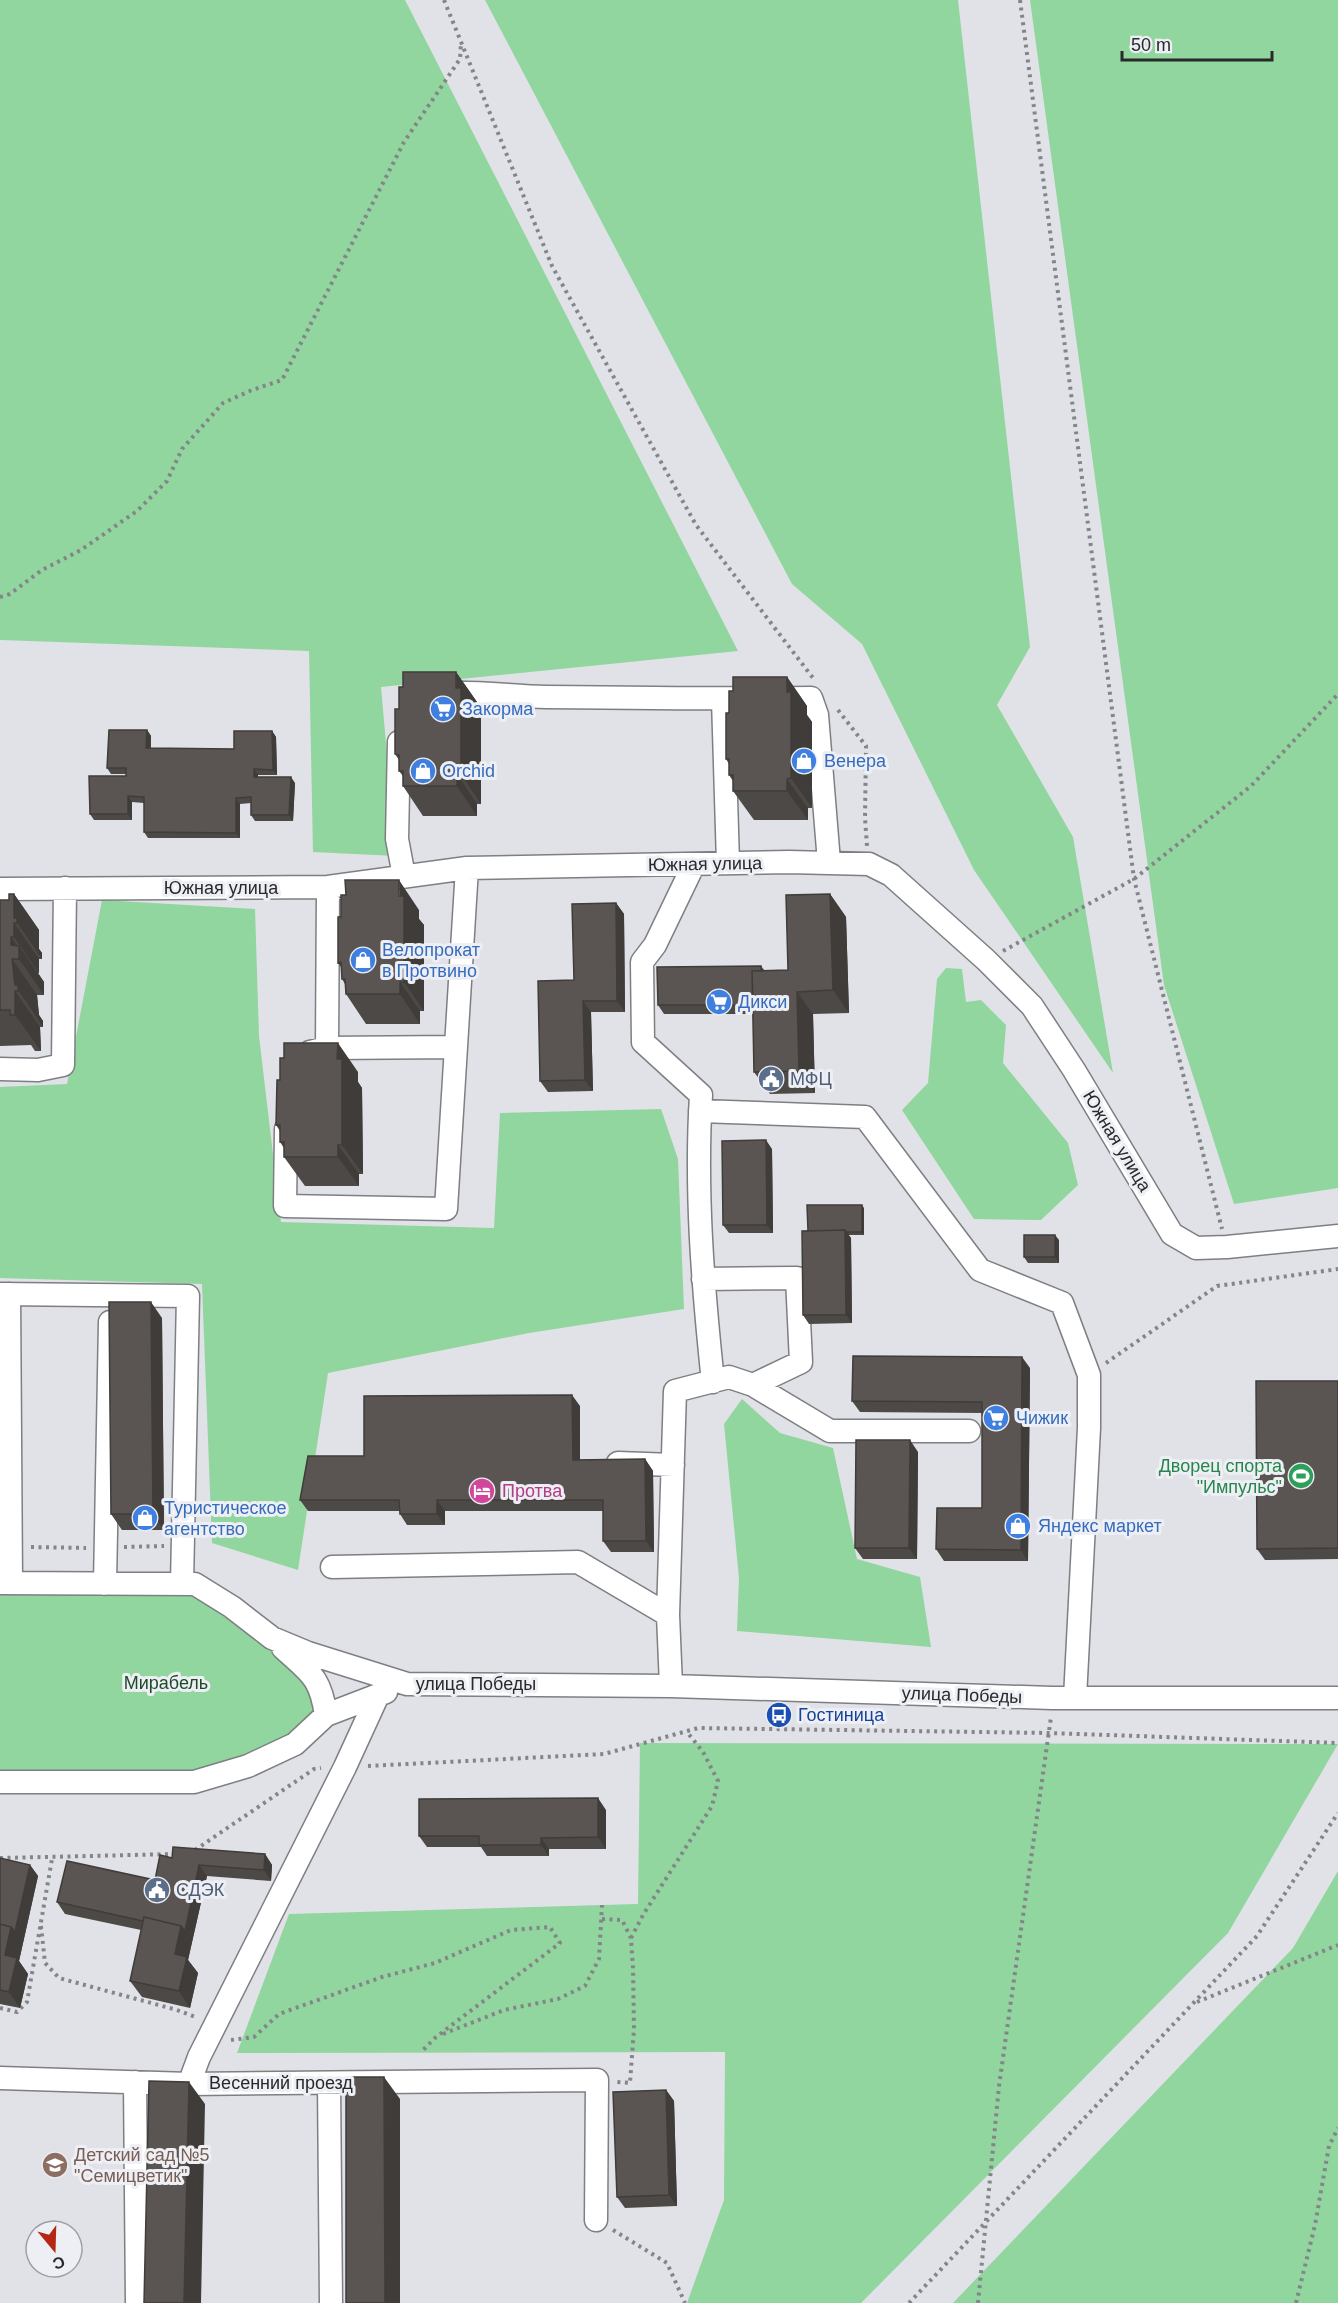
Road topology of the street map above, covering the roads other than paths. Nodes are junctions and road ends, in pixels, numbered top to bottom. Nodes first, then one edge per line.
1 (416, 696) edge
2 (723, 699) junction
3 (400, 723) edge
4 (829, 862) junction
5 (728, 863) junction
6 (694, 864) junction
7 (467, 868) junction
8 (404, 876) junction
9 (328, 887) junction
10 (65, 888) junction
11 (0, 889) edge
12 (455, 1047) junction
13 (327, 1048) junction
14 (286, 1058) edge
15 (0, 1069) edge
16 (286, 1103) edge
17 (700, 1111) junction
18 (1338, 1236) edge
19 (703, 1279) junction
20 (4, 1294) edge
21 (111, 1296) junction
22 (712, 1382) junction
23 (753, 1385) junction
24 (969, 1431) dead end
25 (592, 1463) edge
26 (673, 1465) junction
27 (332, 1567) dead end
28 (5, 1583) edge
29 (105, 1584) junction
30 (182, 1584) junction
31 (668, 1615) junction
32 (272, 1638) junction
33 (407, 1684) junction
34 (671, 1686) junction
35 (378, 1695) junction
36 (1075, 1698) junction
37 (1338, 1698) edge
38 (326, 1715) junction
39 (0, 1782) edge
40 (0, 2078) edge
41 (135, 2082) junction
42 (329, 2083) junction
43 (189, 2084) junction
44 (596, 2220) road end
45 (137, 2303) edge
46 (331, 2303) edge

1 - 2 street
2 - 4 street
2 - 5 street
3 - 8 street
4 - 5 street, Южная улица
4 - 18 street, Южная улица
5 - 6 street, Южная улица
6 - 7 street, Южная улица
6 - 17 street
7 - 8 street, Южная улица
7 - 12 street
8 - 9 street, Южная улица
9 - 10 street, Южная улица
9 - 13 street
10 - 11 street, Южная улица
10 - 15 street
12 - 13 street
12 - 16 street
13 - 14 street
17 - 19 street
17 - 36 street
19 - 22 street
19 - 23 street
20 - 21 street
20 - 28 street
21 - 29 street
21 - 30 street
22 - 23 street
22 - 26 street
23 - 24 street
25 - 26 street
26 - 31 street
27 - 31 street
28 - 29 street, улица Победы
29 - 30 street, улица Победы
30 - 32 street, улица Победы
31 - 34 street
32 - 33 street, улица Победы
32 - 38 street
33 - 34 street, улица Победы
33 - 35 street, улица Победы
34 - 36 street, улица Победы
35 - 38 street, улица Победы
35 - 43 street
36 - 37 street, улица Победы
38 - 39 street, улица Победы
40 - 41 street, Весенний проезд
41 - 43 street, Весенний проезд
41 - 45 street
42 - 43 street, Весенний проезд
42 - 44 street, Весенний проезд
42 - 46 street

